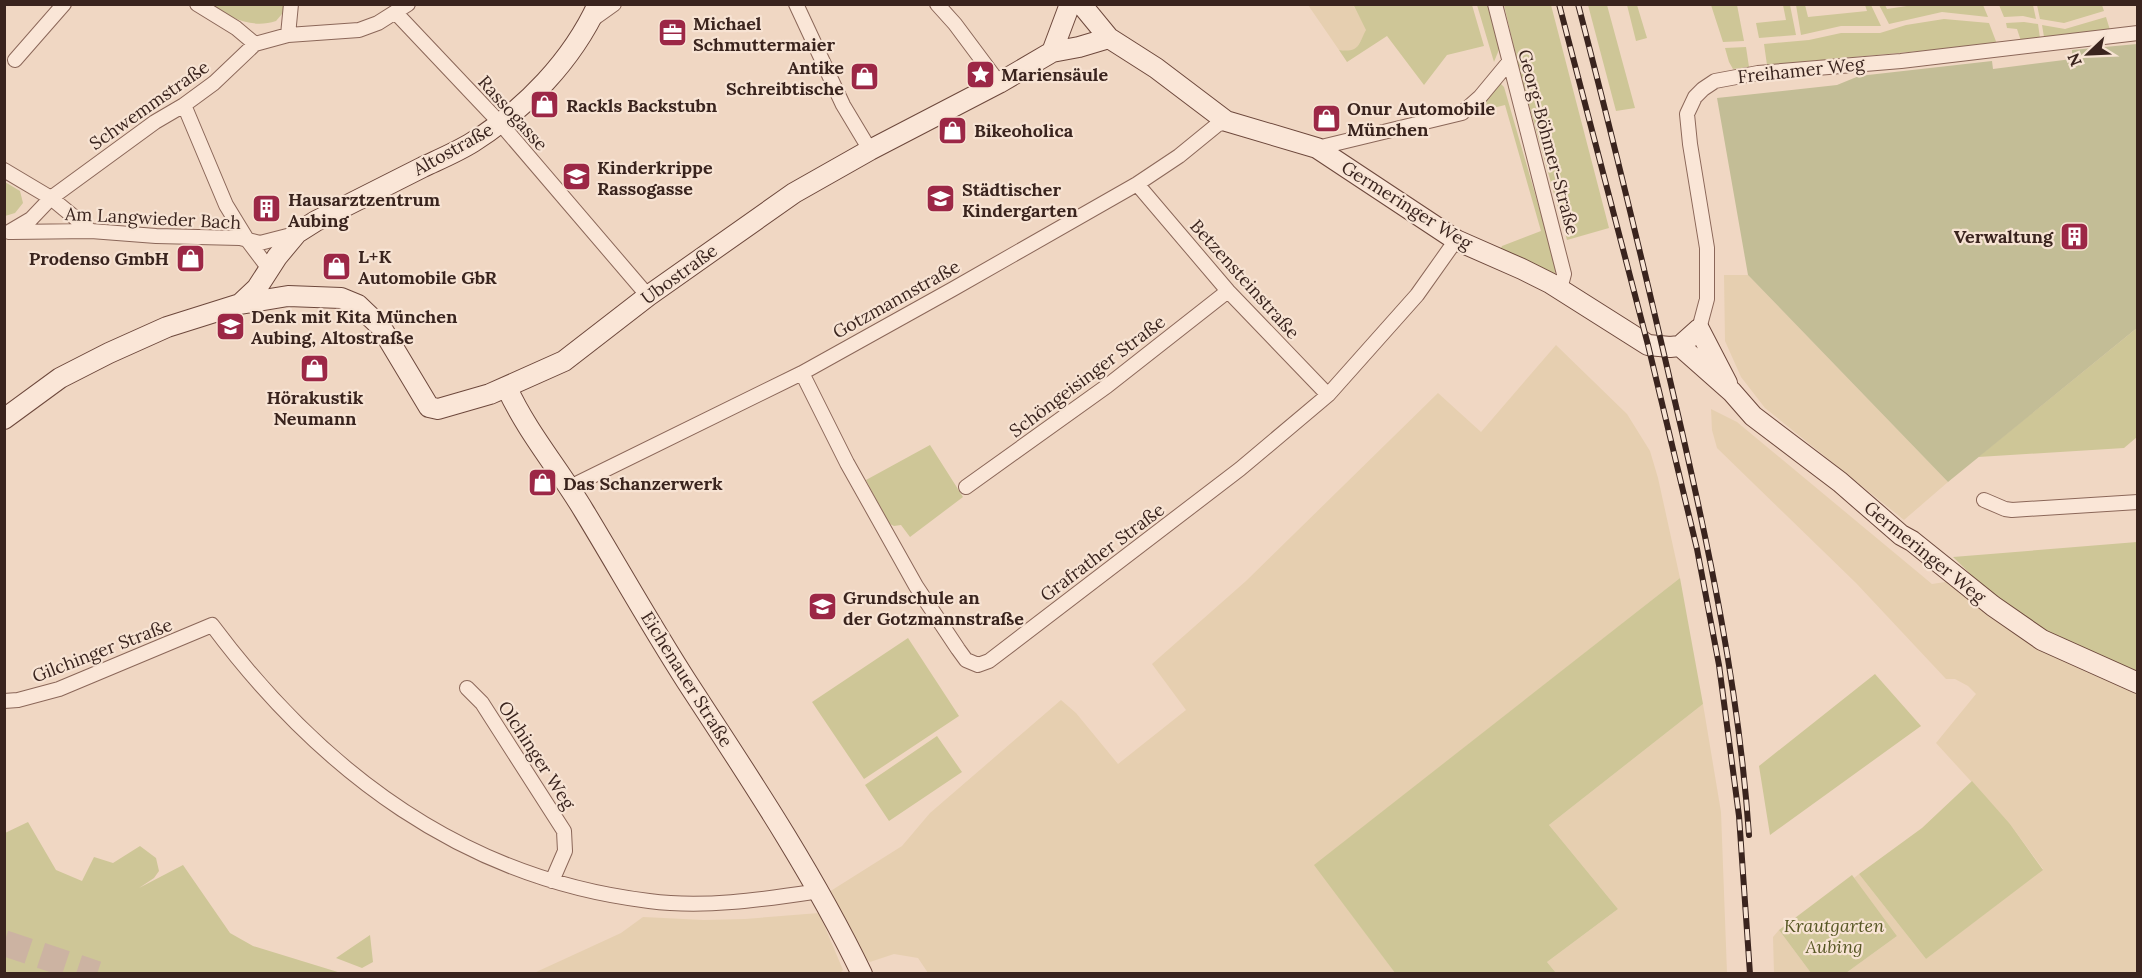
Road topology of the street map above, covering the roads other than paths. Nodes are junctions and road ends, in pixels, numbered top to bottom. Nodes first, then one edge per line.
1 (64, 4) edge
2 (197, 4) edge
3 (291, 4) edge
4 (408, 4) edge
5 (614, 4) edge
6 (796, 4) edge
7 (937, 4) edge
8 (1070, 4) edge
9 (1081, 4) edge
10 (1495, 4) edge
11 (395, 12) junction
12 (594, 12) edge
13 (2138, 33) edge
14 (288, 35) junction
15 (1109, 38) junction
16 (255, 44) junction
17 (1052, 52) junction
18 (15, 60) dead end
19 (1509, 62) junction
20 (999, 83) junction
21 (184, 105) junction
22 (1226, 121) junction
23 (500, 123) junction
24 (1317, 148) junction
25 (870, 150) junction
26 (4, 170) edge
27 (1137, 184) junction
28 (51, 198) junction
29 (92, 231) junction
30 (7, 232) edge
31 (297, 233) junction
32 (1456, 240) junction
33 (248, 241) junction
34 (270, 270) junction
35 (1560, 289) junction
36 (1228, 291) junction
37 (288, 296) junction
38 (648, 296) junction
39 (240, 304) junction
40 (1699, 328) junction
41 (1680, 346) junction
42 (802, 373) junction
43 (507, 388) junction
44 (1732, 392) junction
45 (1328, 396) junction
46 (4, 418) edge
47 (966, 487) dead end
48 (570, 488) junction
49 (1984, 500) dead end
50 (2138, 502) edge
51 (2138, 683) edge
52 (466, 688) dead end
53 (4, 701) edge
54 (552, 881) junction
55 (819, 890) junction
56 (862, 974) edge

1 - 18 street
2 - 16 street
3 - 14 street
4 - 11 street, Schwemmstraße
5 - 12 street
6 - 25 street
7 - 20 street
8 - 17 street
9 - 15 street, Germeringer Weg
10 - 19 street, Georg-Böhmer-Straße
11 - 14 street, Schwemmstraße
11 - 23 street, Rassogasse
12 - 23 street, Altostraße
13 - 40 street, Freihamer Weg
14 - 16 street, Schwemmstraße
15 - 17 street
15 - 22 street, Germeringer Weg
16 - 21 street, Schwemmstraße
17 - 20 street, Ubostraße
19 - 24 street
19 - 35 street, Georg-Böhmer-Straße
20 - 25 street, Ubostraße
21 - 28 street, Schwemmstraße
21 - 33 street
22 - 24 street, Germeringer Weg
22 - 27 street, Gotzmannstraße
23 - 31 street, Altostraße
23 - 38 street, Rassogasse
24 - 32 street, Germeringer Weg
25 - 38 street, Ubostraße
26 - 28 street
27 - 36 street, Betzensteinstraße
27 - 42 street, Gotzmannstraße
28 - 29 street
28 - 30 street, Schwemmstraße
29 - 30 street, Am Langwieder Bach
29 - 33 street, Am Langwieder Bach
31 - 33 street, Am Langwieder Bach
31 - 34 street, Altostraße
32 - 35 street, Germeringer Weg
32 - 45 street, Grafrather Straße
33 - 34 street
34 - 37 street
34 - 39 street, Altostraße
35 - 41 street, Germeringer Weg
36 - 45 street, Betzensteinstraße
36 - 47 street, Schöngeisinger Straße
37 - 39 street, Ubostraße
37 - 43 street, Ubostraße
38 - 43 street, Ubostraße
39 - 46 street, Altostraße
40 - 41 street
40 - 44 street, Germeringer Weg
41 - 44 street, Germeringer Weg
42 - 45 street, Grafrather Straße
42 - 48 street, Gotzmannstraße
43 - 48 street, Eichenauer Straße
44 - 51 street, Germeringer Weg
48 - 55 street, Eichenauer Straße
49 - 50 street
52 - 54 street, Olchinger Weg
53 - 54 street, Gilchinger Straße
54 - 55 street
55 - 56 street, Eichenauer Straße

